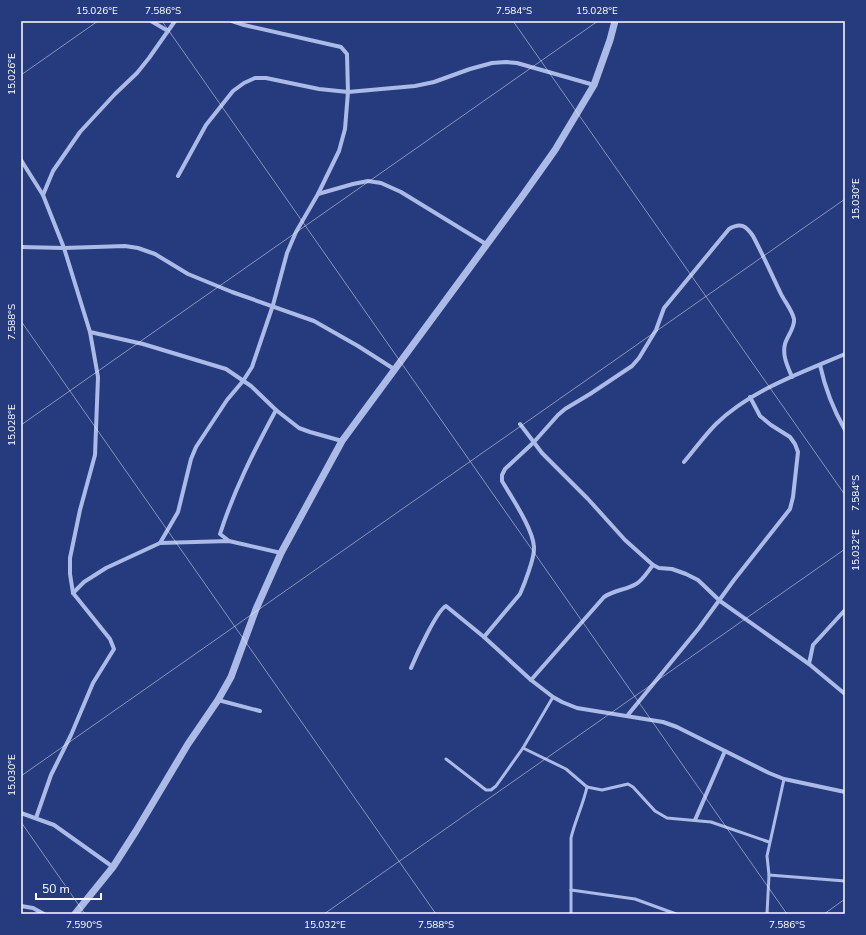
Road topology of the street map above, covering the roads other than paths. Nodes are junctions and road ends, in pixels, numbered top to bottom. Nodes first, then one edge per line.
1 (150, 21) edge
2 (175, 21) edge
3 (232, 21) edge
4 (615, 21) edge
5 (168, 31) junction
6 (594, 85) junction
7 (348, 92) junction
8 (21, 160) edge
9 (178, 176) dead end
10 (318, 194) junction
11 (43, 195) junction
12 (486, 244) junction
13 (21, 247) edge
14 (64, 248) junction
15 (273, 305) junction
16 (90, 332) junction
17 (845, 354) edge
18 (820, 365) junction
19 (394, 369) junction
20 (792, 377) junction
21 (243, 381) junction
22 (750, 397) junction
23 (276, 410) junction
24 (520, 424) dead end
25 (845, 430) edge
26 (342, 441) junction
27 (534, 442) junction
28 (684, 462) dead end
29 (229, 541) junction
30 (160, 543) junction
31 (281, 553) junction
32 (653, 565) junction
33 (73, 593) junction
34 (720, 601) junction
35 (845, 610) edge
36 (484, 637) junction
37 (809, 664) junction
38 (411, 668) dead end
39 (531, 680) junction
40 (845, 694) edge
41 (553, 697) junction
42 (218, 700) junction
43 (260, 711) dead end
44 (627, 716) junction
45 (523, 748) junction
46 (725, 751) junction
47 (446, 759) dead end
48 (784, 779) junction
49 (587, 787) junction
50 (845, 792) edge
51 (21, 812) edge
52 (36, 818) junction
53 (695, 820) junction
54 (769, 842) junction
55 (113, 867) junction
56 (769, 875) junction
57 (845, 881) edge
58 (571, 890) junction
59 (21, 906) edge
60 (44, 914) edge
61 (75, 914) edge
62 (571, 914) edge
63 (676, 914) edge
64 (767, 914) edge

1 - 5 street
2 - 5 street
3 - 7 street
4 - 6 street
5 - 11 street
6 - 7 street
6 - 12 street
7 - 9 street
7 - 10 street
8 - 11 street
10 - 12 street
10 - 15 street
11 - 14 street
12 - 19 street
13 - 14 street
14 - 15 street
14 - 16 street
15 - 19 street
15 - 21 street
16 - 21 street
16 - 33 street
17 - 18 street
18 - 20 street
18 - 25 street
19 - 26 street
20 - 22 street
20 - 27 street
21 - 23 street
21 - 30 street
22 - 28 street
22 - 34 street
23 - 26 street
23 - 29 street
24 - 27 street
26 - 31 street
27 - 32 street
27 - 36 street
29 - 30 street
29 - 31 street
30 - 33 street
31 - 42 street
32 - 34 street
32 - 39 street
33 - 52 street
34 - 37 street
34 - 44 street
35 - 37 street
36 - 38 street
36 - 39 street
37 - 40 street
39 - 41 street
41 - 44 street
41 - 45 lane
42 - 43 street
42 - 55 street
44 - 46 street
45 - 47 lane
45 - 49 lane
46 - 48 street
46 - 53 street
48 - 50 street
48 - 54 lane
49 - 53 lane
49 - 58 lane
51 - 52 street
52 - 55 street
53 - 54 lane
54 - 56 lane
55 - 61 street
56 - 57 lane
56 - 64 lane
58 - 62 lane
58 - 63 lane
59 - 60 street

